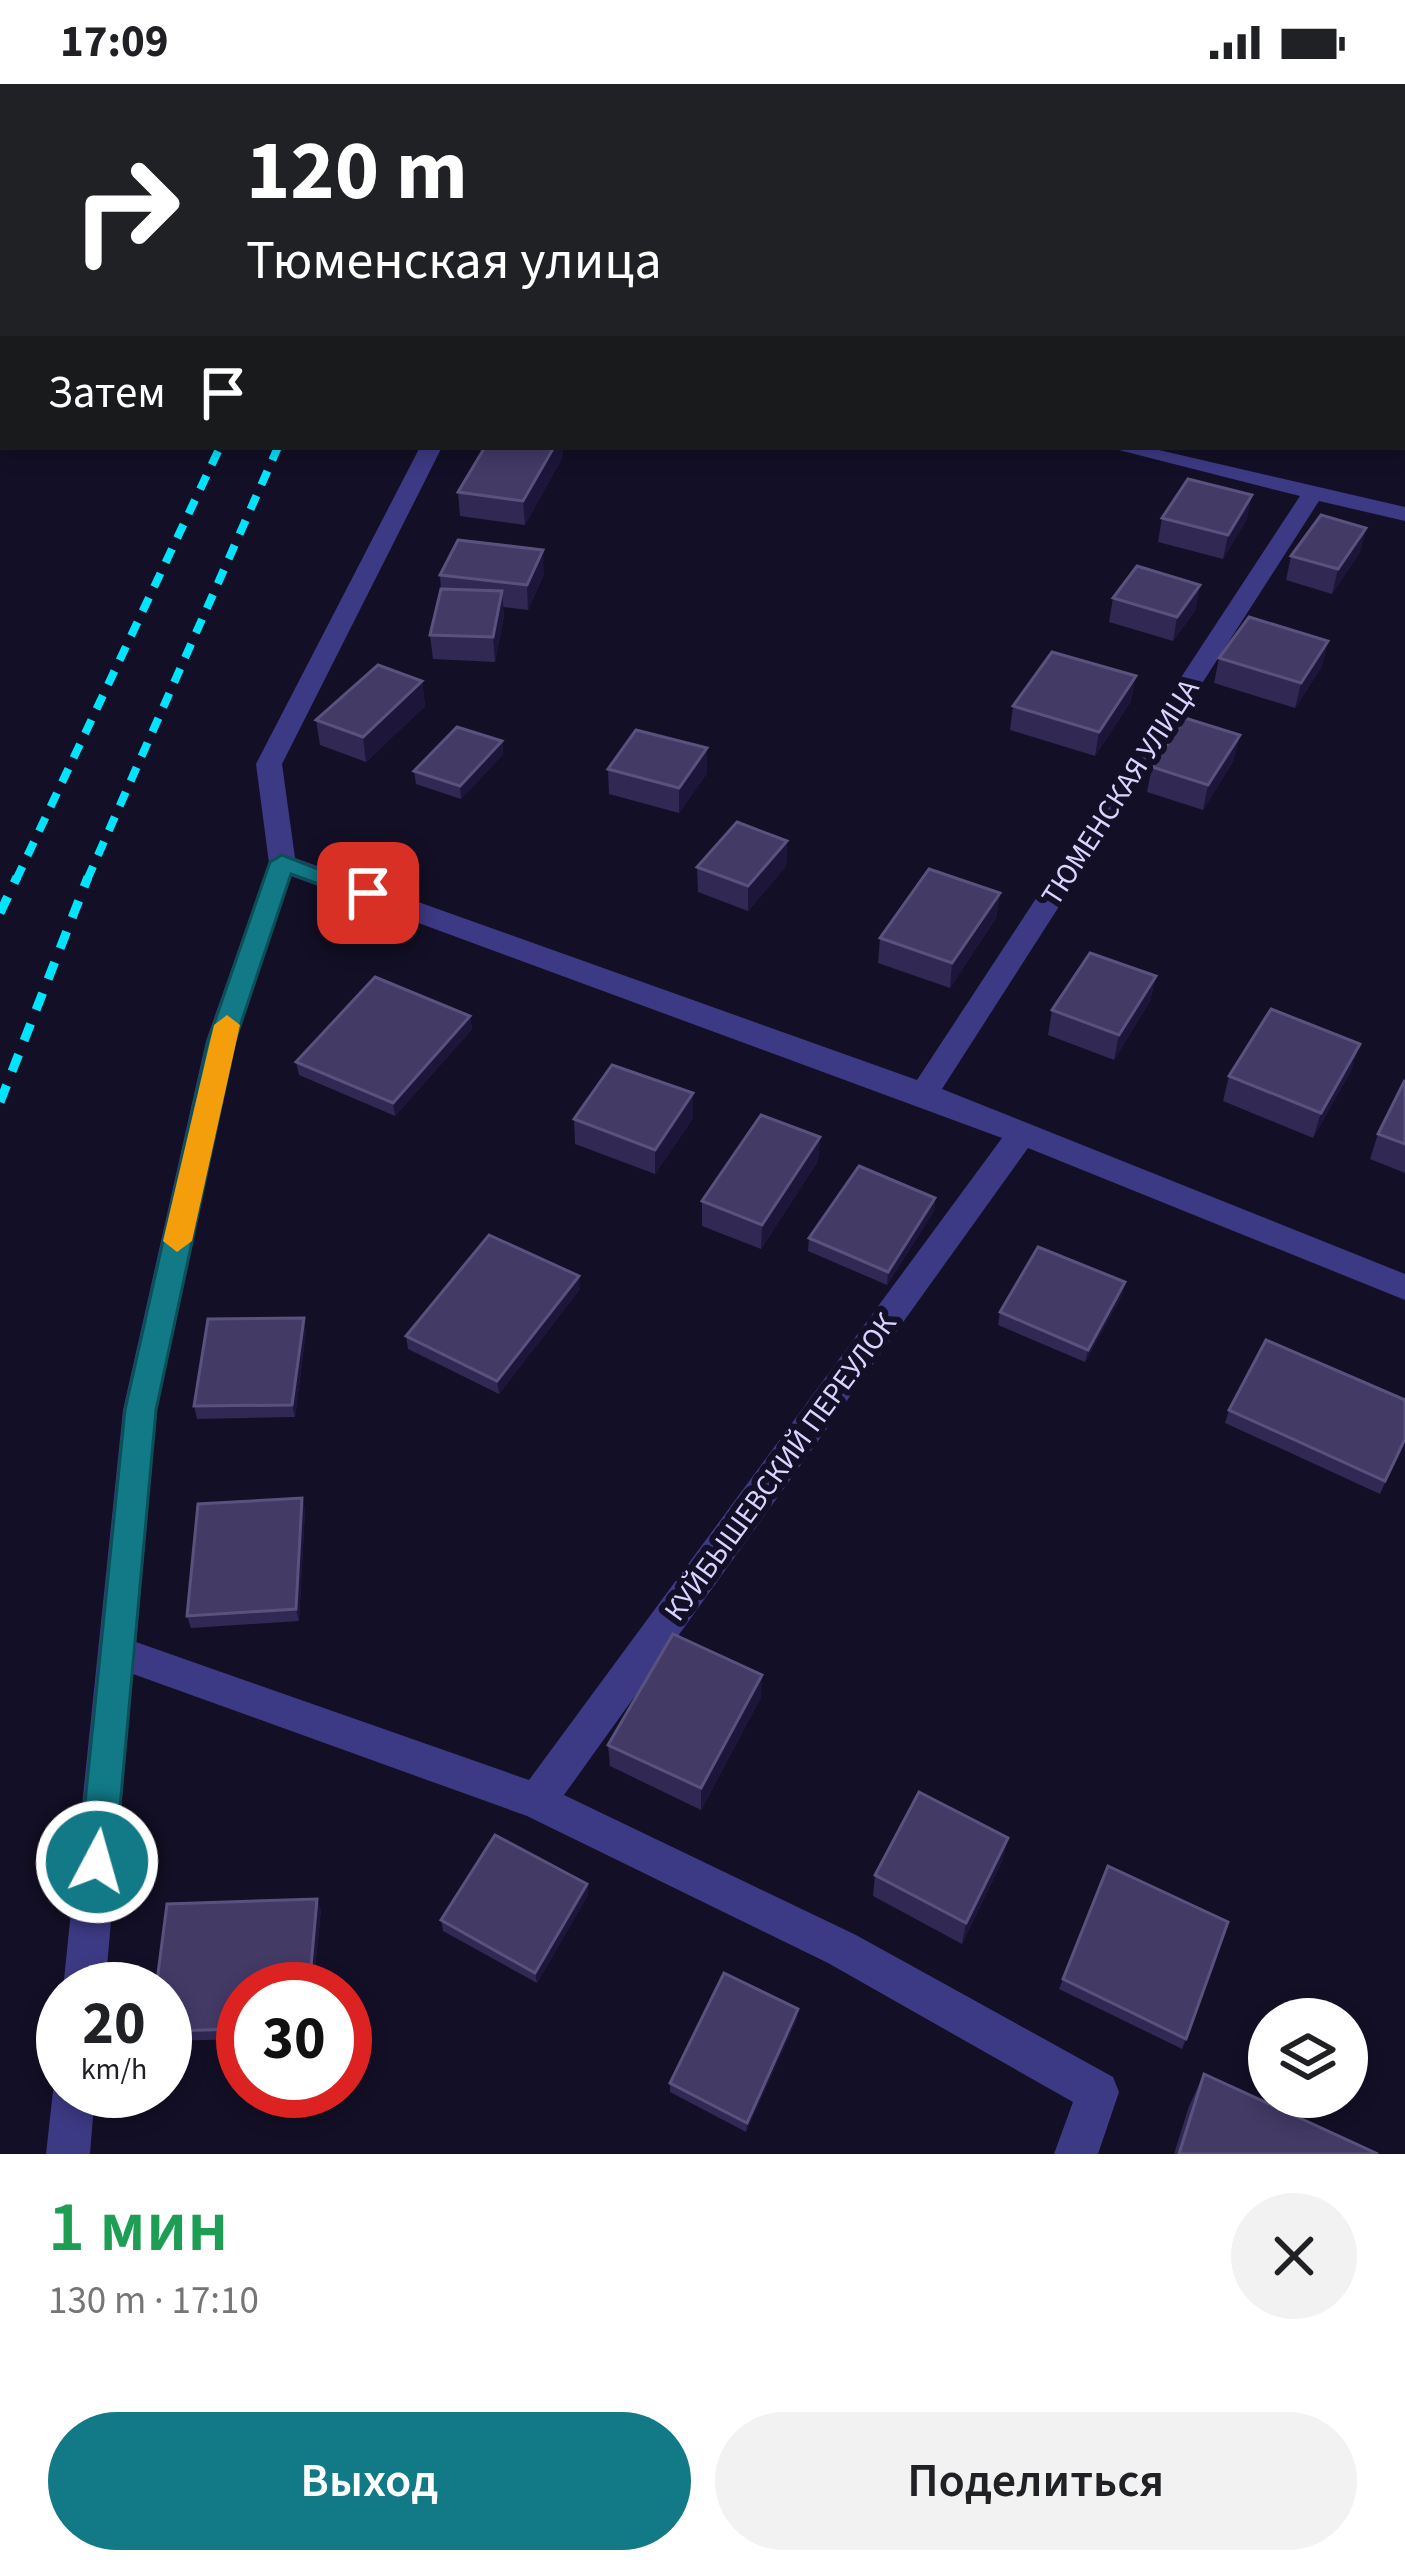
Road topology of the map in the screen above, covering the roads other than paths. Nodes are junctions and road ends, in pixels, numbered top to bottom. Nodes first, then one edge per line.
1 (429, 450) edge
2 (1132, 450) edge
3 (1315, 490) junction
4 (1405, 514) edge
5 (282, 862) junction
6 (924, 1094) junction
7 (1022, 1133) junction
8 (1405, 1287) edge
9 (118, 1652) junction
10 (537, 1801) junction
11 (87, 1962) edge
12 (71, 2118) edge
13 (68, 2154) edge
14 (1076, 2154) edge

1 - 5 street
2 - 3 street
3 - 4 street
3 - 6 street, ТЮМЕНСКАЯ УЛИЦА
5 - 6 street
5 - 9 street
6 - 7 street
7 - 8 street
7 - 10 street, КУЙБЫШЕВСКИЙ ПЕРЕУЛОК
9 - 10 street
9 - 11 street
10 - 14 street
12 - 13 street

